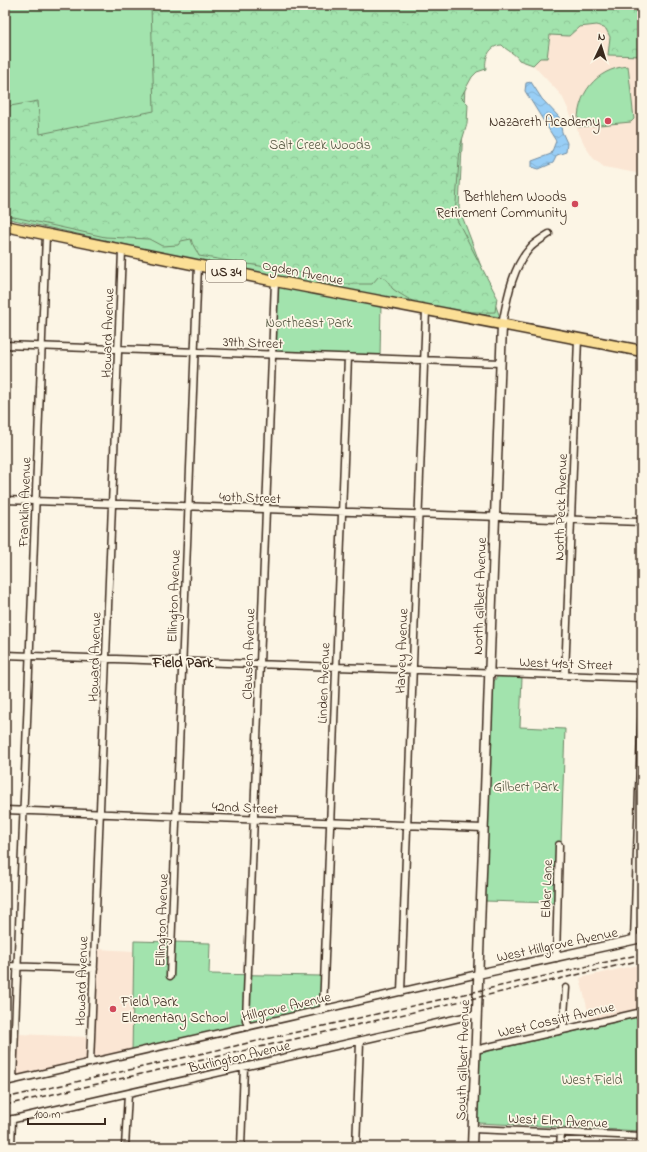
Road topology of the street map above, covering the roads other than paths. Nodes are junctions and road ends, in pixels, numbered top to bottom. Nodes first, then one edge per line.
1 (5, 226) edge
2 (549, 234) dead end
3 (46, 235) junction
4 (122, 251) junction
5 (198, 265) junction
6 (275, 281) junction
7 (426, 310) junction
8 (502, 325) junction
9 (578, 339) junction
10 (5, 345) edge
11 (42, 346) junction
12 (118, 349) junction
13 (642, 351) edge
14 (195, 352) junction
15 (272, 355) junction
16 (348, 357) junction
17 (424, 360) junction
18 (501, 363) junction
19 (5, 500) edge
20 (36, 501) junction
21 (112, 504) junction
22 (189, 506) junction
23 (265, 509) junction
24 (342, 512) junction
25 (419, 514) junction
26 (495, 518) junction
27 (572, 520) junction
28 (642, 522) edge
29 (5, 655) edge
30 (30, 656) junction
31 (106, 659) junction
32 (183, 662) junction
33 (259, 664) junction
34 (336, 667) junction
35 (412, 670) junction
36 (489, 672) junction
37 (565, 675) junction
38 (642, 678) edge
39 (642, 702) edge
40 (5, 810) edge
41 (24, 811) junction
42 (100, 814) junction
43 (177, 816) junction
44 (254, 819) junction
45 (330, 822) junction
46 (407, 825) junction
47 (484, 828) junction
48 (560, 845) dead end
49 (638, 939) edge
50 (556, 958) junction
51 (5, 966) edge
52 (17, 966) junction
53 (94, 969) junction
54 (478, 974) junction
55 (170, 976) dead end
56 (566, 988) dead end
57 (400, 992) junction
58 (323, 1010) junction
59 (642, 1012) edge
60 (477, 1014) junction
61 (248, 1027) junction
62 (563, 1029) junction
63 (360, 1042) junction
64 (475, 1050) junction
65 (90, 1063) junction
66 (244, 1067) junction
67 (13, 1080) junction
68 (5, 1082) edge
69 (128, 1094) junction
70 (8, 1120) edge
71 (473, 1129) junction
72 (561, 1132) junction
73 (642, 1136) edge
74 (11, 1147) edge
75 (126, 1147) edge
76 (241, 1147) edge
77 (356, 1147) edge
78 (472, 1147) edge
79 (560, 1147) edge

1 - 3 main road, Ogden Avenue / US 34
2 - 8 street, North Gilbert Avenue
3 - 4 main road, Ogden Avenue / US 34
3 - 11 street, Franklin Avenue
4 - 5 main road, Ogden Avenue / US 34
4 - 12 street, Howard Avenue
5 - 6 main road, Ogden Avenue / US 34
5 - 14 street, Ellington Avenue
6 - 7 main road, Ogden Avenue / US 34
6 - 15 street, Clausen Avenue
7 - 8 main road, Ogden Avenue / US 34
7 - 17 street, Harvey Avenue
8 - 9 main road, US 34
8 - 18 street, North Gilbert Avenue
9 - 13 main road, US 34
9 - 27 street, North Peck Avenue
10 - 11 street, 39th Street
11 - 12 street, 39th Street
11 - 20 street, Franklin Avenue
12 - 14 street, 39th Street
12 - 21 street, Howard Avenue
14 - 15 street, 39th Street
14 - 22 street, Ellington Avenue
15 - 16 street, 39th Street
15 - 23 street, Clausen Avenue
16 - 17 street, 39th Street
16 - 24 street, Linden Avenue
17 - 18 street, 39th Street
17 - 25 street, Harvey Avenue
18 - 26 street, North Gilbert Avenue
19 - 20 street, 40th Street
20 - 21 street, 40th Street
20 - 30 street, Franklin Avenue
21 - 22 street, 40th Street
21 - 31 street, Howard Avenue
22 - 23 street, 40th Street
22 - 32 street, Ellington Avenue
23 - 24 street, 40th Street
23 - 33 street, Clausen Avenue
24 - 25 street, 40th Street
24 - 34 street, Linden Avenue
25 - 26 street, 40th Street
25 - 35 street, Harvey Avenue
26 - 27 street, 40th Street
26 - 36 street, North Gilbert Avenue
27 - 28 street, 40th Street
27 - 37 street, North Peck Avenue
29 - 30 street, West 41st Street
30 - 31 street, West 41st Street
30 - 41 street, Franklin Avenue
31 - 32 street, West 41st Street
31 - 42 street, Howard Avenue
32 - 33 street, West 41st Street
32 - 43 street, Ellington Avenue
33 - 34 street, West 41st Street
33 - 44 street, Clausen Avenue
34 - 35 street, West 41st Street
34 - 45 street, Linden Avenue
35 - 36 street, West 41st Street
35 - 46 street, Harvey Avenue
36 - 37 street, West 41st Street
36 - 47 street, North Gilbert Avenue
37 - 38 street, West 41st Street
39 - 49 street
40 - 41 street, 42nd Street
41 - 42 street, 42nd Street
41 - 52 street, Franklin Avenue
42 - 43 street, 42nd Street
42 - 53 street, Howard Avenue
43 - 44 street, 42nd Street
43 - 55 street, Ellington Avenue
44 - 45 street, 42nd Street
44 - 61 street, Clausen Avenue
45 - 46 street, 42nd Street
45 - 58 street, Linden Avenue
46 - 47 street, 42nd Street
46 - 57 street, Harvey Avenue
47 - 54 street, North Gilbert Avenue
48 - 50 street, Elder Lane
49 - 50 street, West Hillgrove Avenue
50 - 54 street, West Hillgrove Avenue
51 - 52 street
52 - 53 street
52 - 67 street, Franklin Avenue
53 - 65 street, Howard Avenue
54 - 57 street, Hillgrove Avenue
54 - 60 street, South Gilbert Avenue
56 - 62 street
57 - 58 street, Hillgrove Avenue
58 - 61 street, Hillgrove Avenue
59 - 62 street, West Cossitt Avenue
60 - 63 street, Burlington Avenue
60 - 64 street, South Gilbert Avenue
61 - 65 street, Hillgrove Avenue
62 - 64 street, West Cossitt Avenue
63 - 66 street, Burlington Avenue
63 - 77 street
64 - 71 street, South Gilbert Avenue
65 - 67 street, Hillgrove Avenue
66 - 69 street, Burlington Avenue
66 - 76 street
67 - 68 street, Hillgrove Avenue
69 - 70 street, Burlington Avenue
69 - 75 street
70 - 74 street
71 - 72 street, West Elm Avenue
71 - 78 street, South Gilbert Avenue
72 - 73 street, West Elm Avenue
72 - 79 street

